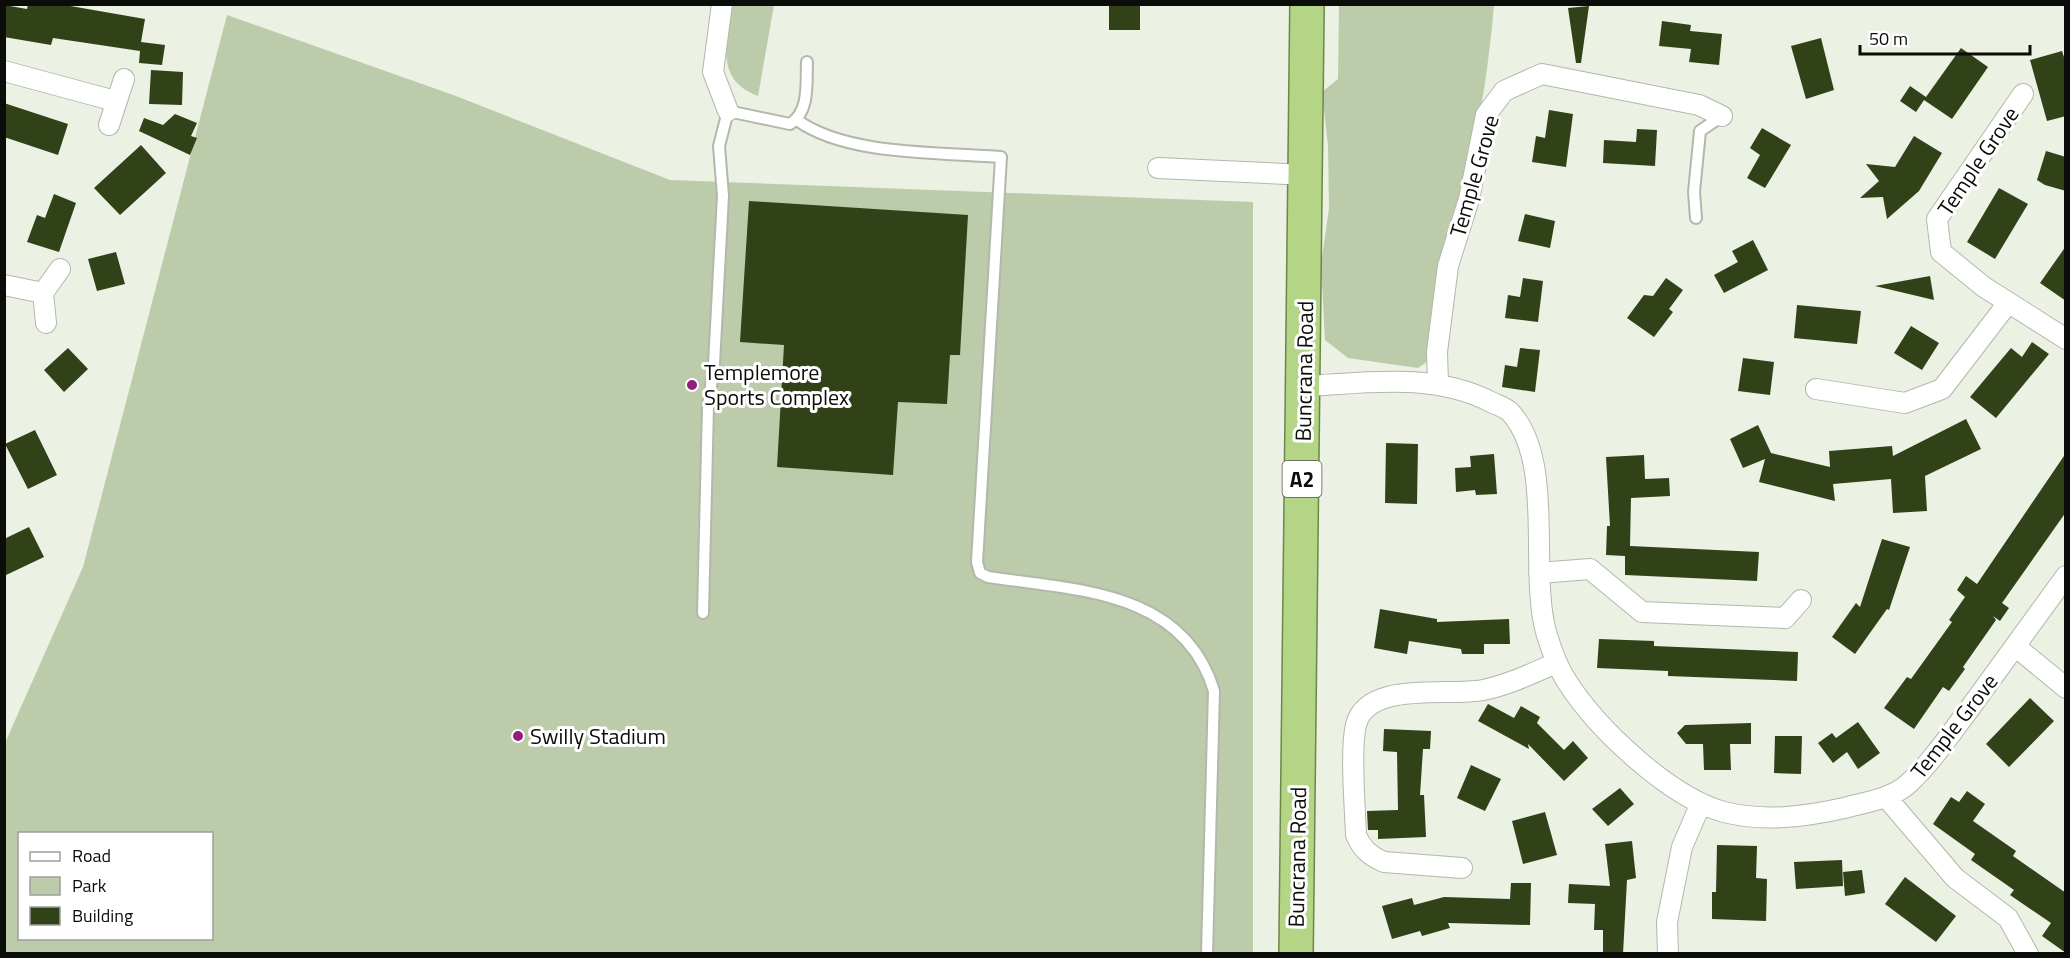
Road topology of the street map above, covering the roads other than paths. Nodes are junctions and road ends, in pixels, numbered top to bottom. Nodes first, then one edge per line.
1 (722, 4) edge
2 (1307, 4) edge
3 (807, 62) dead end
4 (4, 71) edge
5 (124, 79) dead end
6 (2023, 94) dead end
7 (115, 101) junction
8 (728, 111) junction
9 (1722, 116) joint
10 (797, 120) junction
11 (109, 125) dead end
12 (1158, 168) dead end
13 (1306, 175) junction
14 (1696, 218) dead end
15 (60, 268) dead end
16 (4, 285) edge
17 (43, 293) junction
18 (2008, 303) junction
19 (46, 323) dead end
20 (2066, 339) edge
21 (1438, 383) junction
22 (1304, 386) junction
23 (1816, 389) dead end
24 (1539, 573) junction
25 (2066, 576) edge
26 (1801, 600) dead end
27 (703, 613) dead end
28 (2015, 646) junction
29 (1556, 663) junction
30 (2066, 688) edge
31 (1886, 797) junction
32 (1701, 804) junction
33 (1462, 868) dead end
34 (1207, 954) edge
35 (1296, 954) edge
36 (1668, 954) edge
37 (2028, 954) edge

1 - 8 street
2 - 13 highway, Buncrana Road / A2
3 - 10 lane
4 - 7 street
5 - 7 street
6 - 18 street, Temple Grove
7 - 11 street
8 - 10 lane
8 - 27 lane
9 - 14 lane
9 - 21 street, Temple Grove
10 - 34 lane
12 - 13 street
13 - 22 highway, Buncrana Road / A2
15 - 17 street
16 - 17 street
17 - 19 street
18 - 20 street, Temple Grove
18 - 23 street
21 - 22 street, Temple Grove
21 - 24 street, Temple Grove
22 - 35 highway, Buncrana Road / A2
24 - 26 street
24 - 29 street, Temple Grove
25 - 28 street, Temple Grove
28 - 30 street
28 - 31 street, Temple Grove
29 - 32 street, Temple Grove
29 - 33 street
31 - 32 street, Temple Grove
31 - 37 street
32 - 36 street

